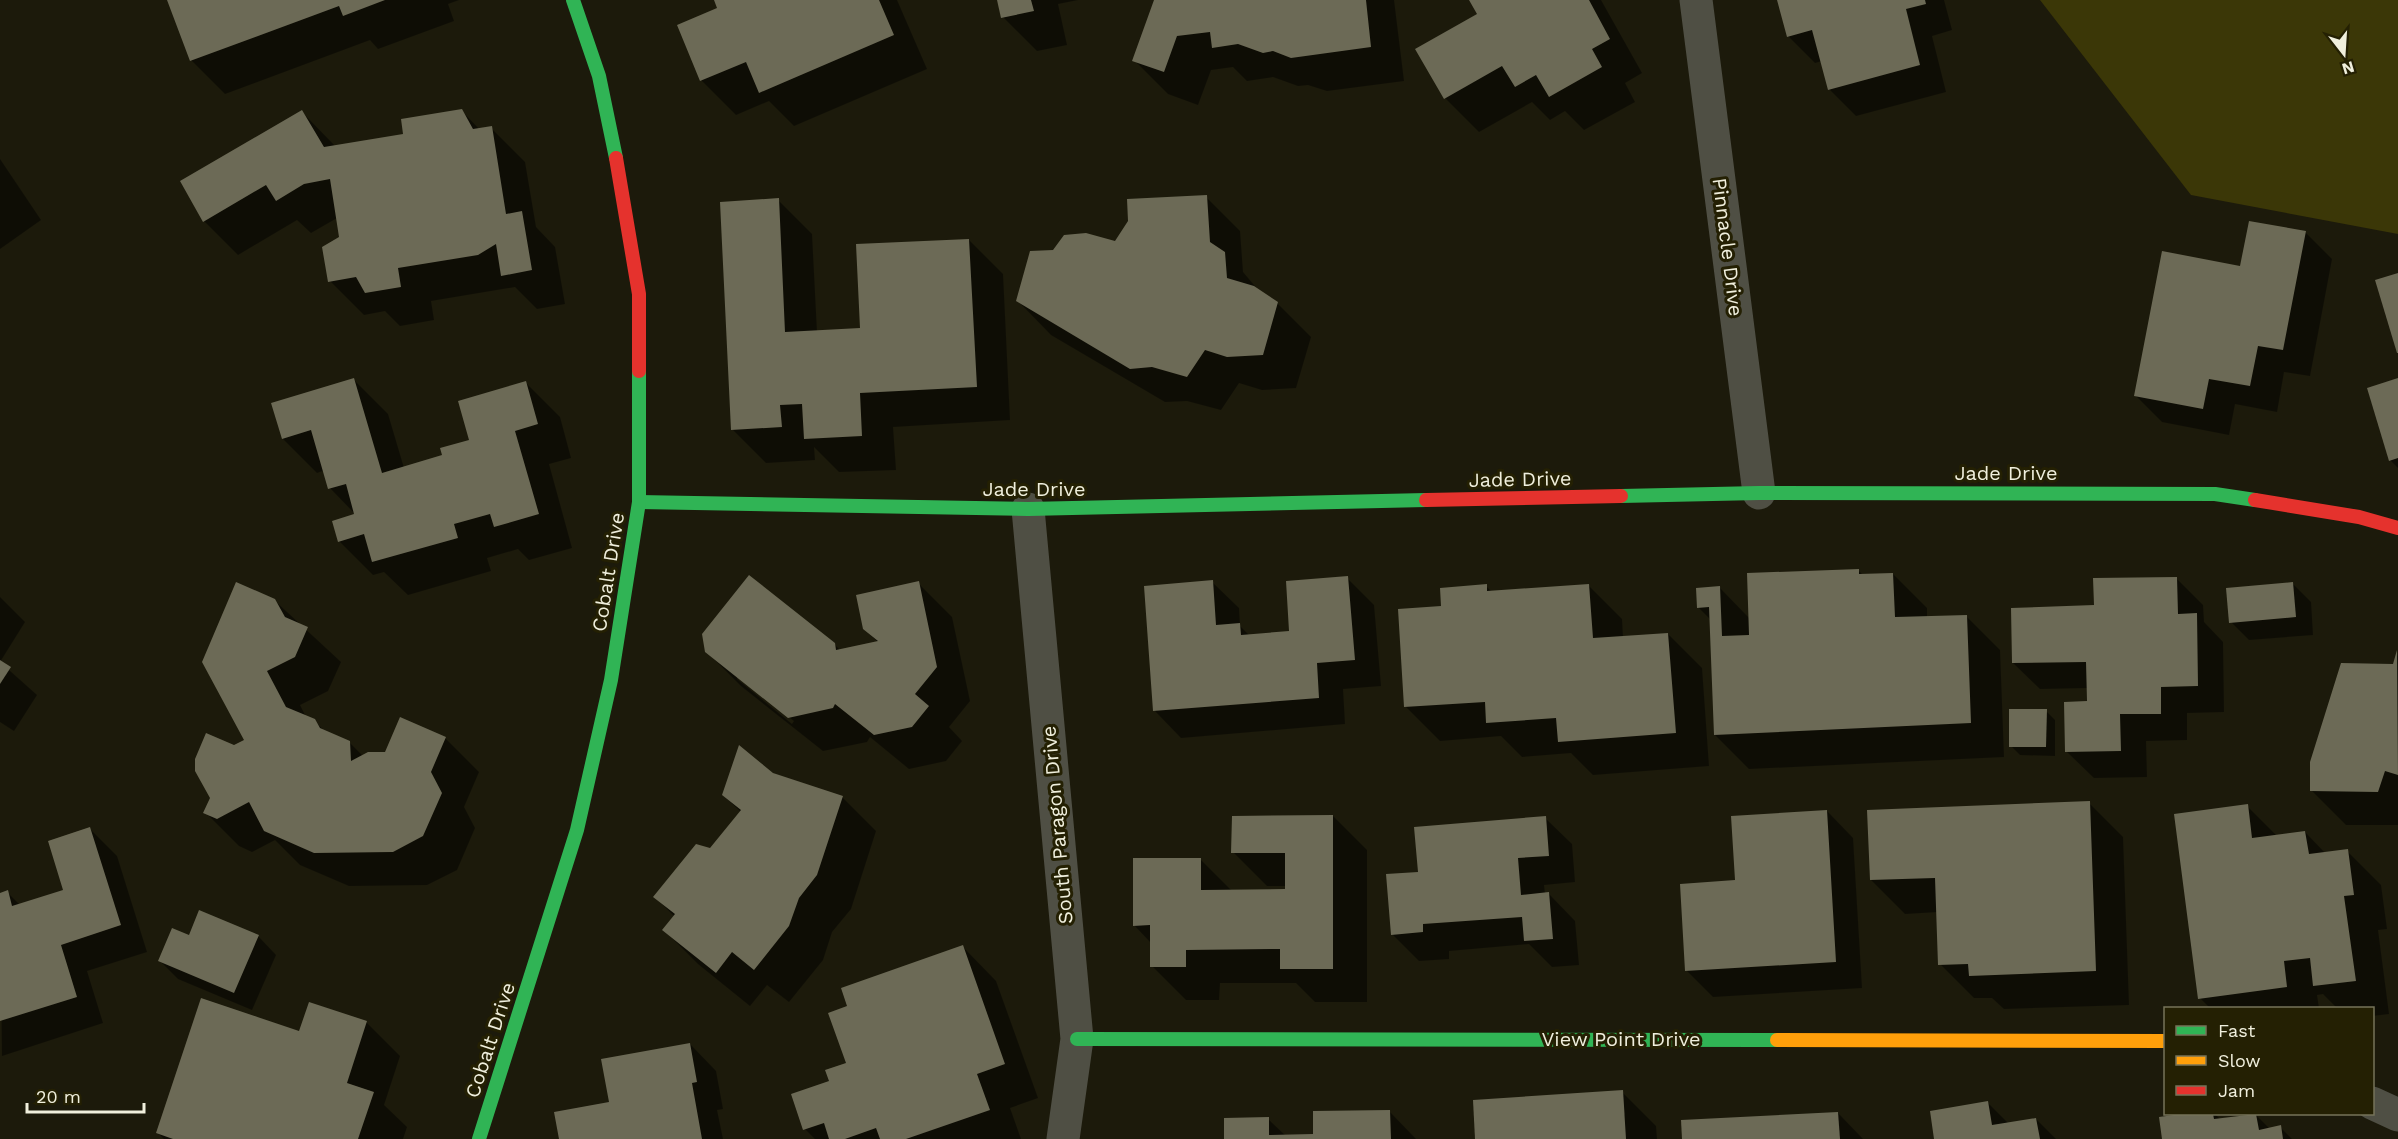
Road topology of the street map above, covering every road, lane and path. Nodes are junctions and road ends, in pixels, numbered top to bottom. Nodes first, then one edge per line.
1 (573, 0) edge
2 (1696, 0) edge
3 (1759, 493) junction
4 (639, 502) junction
5 (1028, 509) junction
6 (2398, 528) edge
7 (1077, 1039) junction
8 (2164, 1041) edge
9 (2374, 1103) edge
10 (2398, 1115) edge
11 (480, 1139) edge
12 (1063, 1139) edge

1 - 4 street, Cobalt Drive
2 - 3 street, Pinnacle Drive
3 - 5 street, Jade Drive
3 - 6 street, Jade Drive
4 - 5 street, Jade Drive
4 - 11 street, Cobalt Drive
5 - 7 street, South Paragon Drive
7 - 8 street, View Point Drive
7 - 12 street, South Paragon Drive
9 - 10 street

